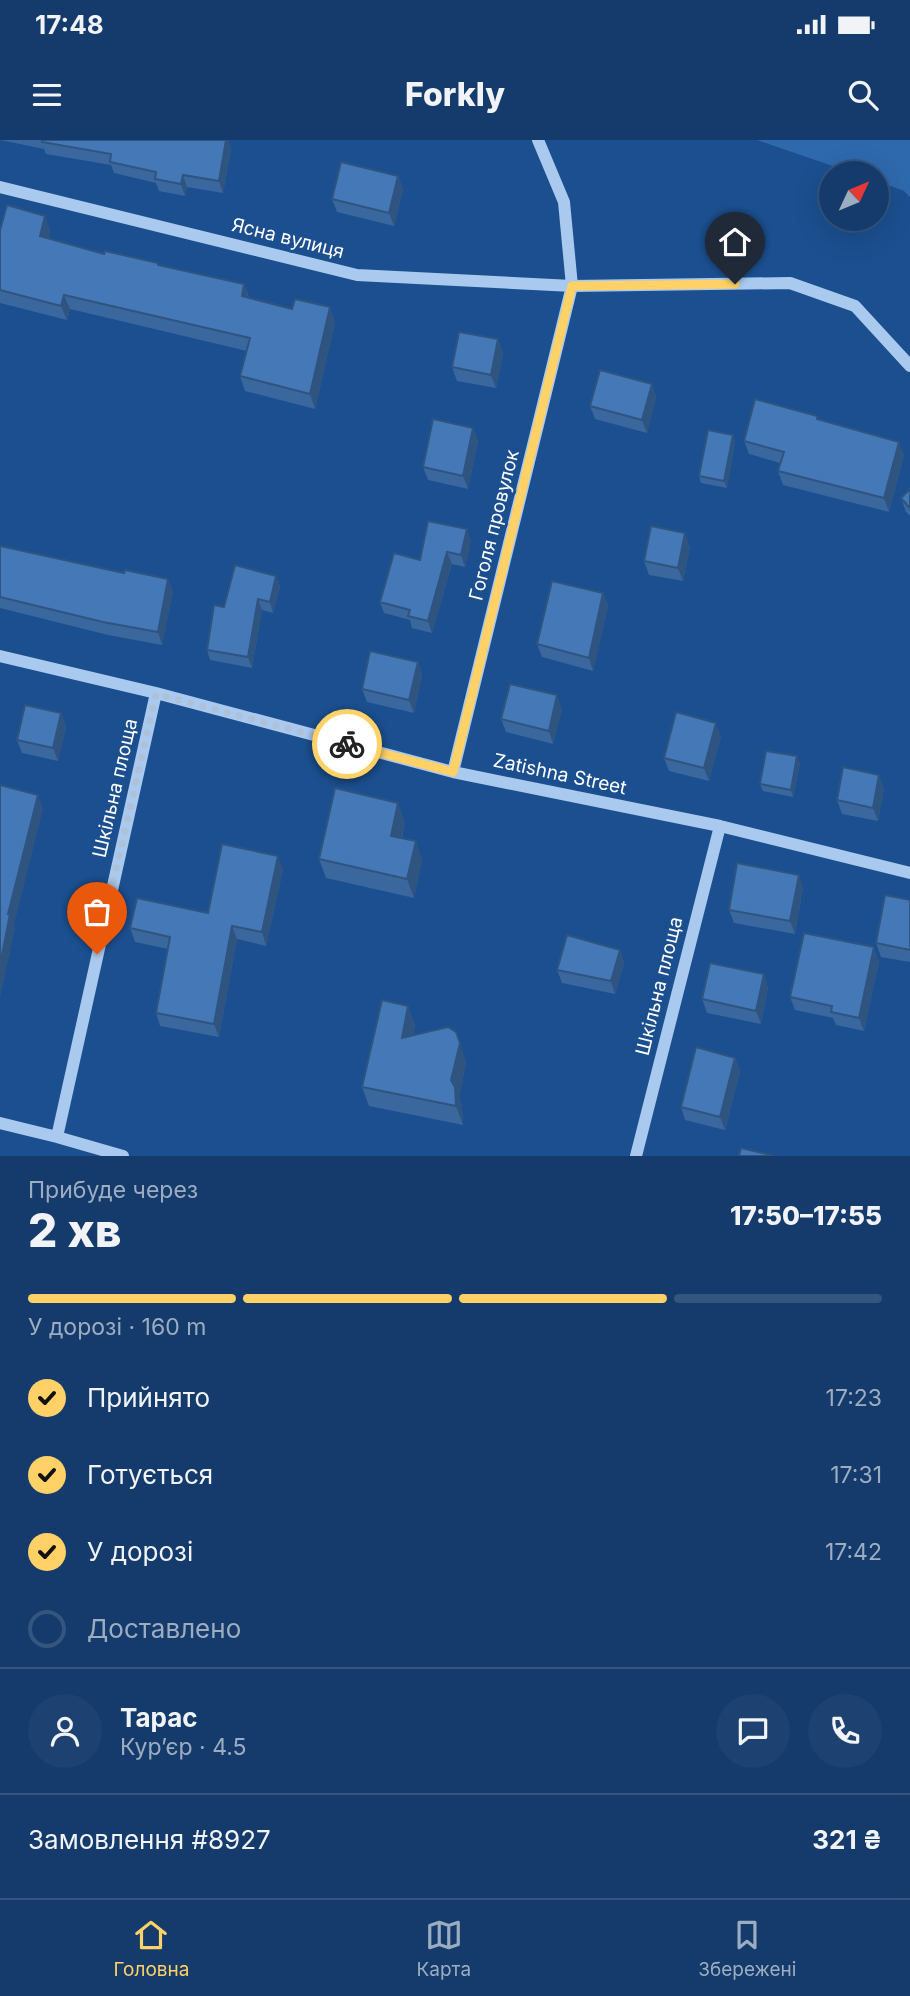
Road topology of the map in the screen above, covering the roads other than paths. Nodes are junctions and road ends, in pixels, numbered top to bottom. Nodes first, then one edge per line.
1 (538, 140) edge
2 (0, 187) edge
3 (572, 286) junction
4 (910, 366) edge
5 (0, 656) edge
6 (156, 694) junction
7 (453, 772) junction
8 (720, 826) junction
9 (910, 873) edge
10 (0, 1123) edge
11 (57, 1137) junction
12 (123, 1156) edge
13 (636, 1156) edge

1 - 3 street, Гоголя провулок
2 - 3 street, Ясна вулиця
3 - 4 street, Ясна вулиця
3 - 7 street, Гоголя провулок
5 - 6 street, Zatishna Street
6 - 7 street, Zatishna Street
6 - 11 street, Шкільна площа
7 - 8 street, Zatishna Street
8 - 9 street, Zatishna Street
8 - 13 street, Шкільна площа
10 - 11 street
11 - 12 street

